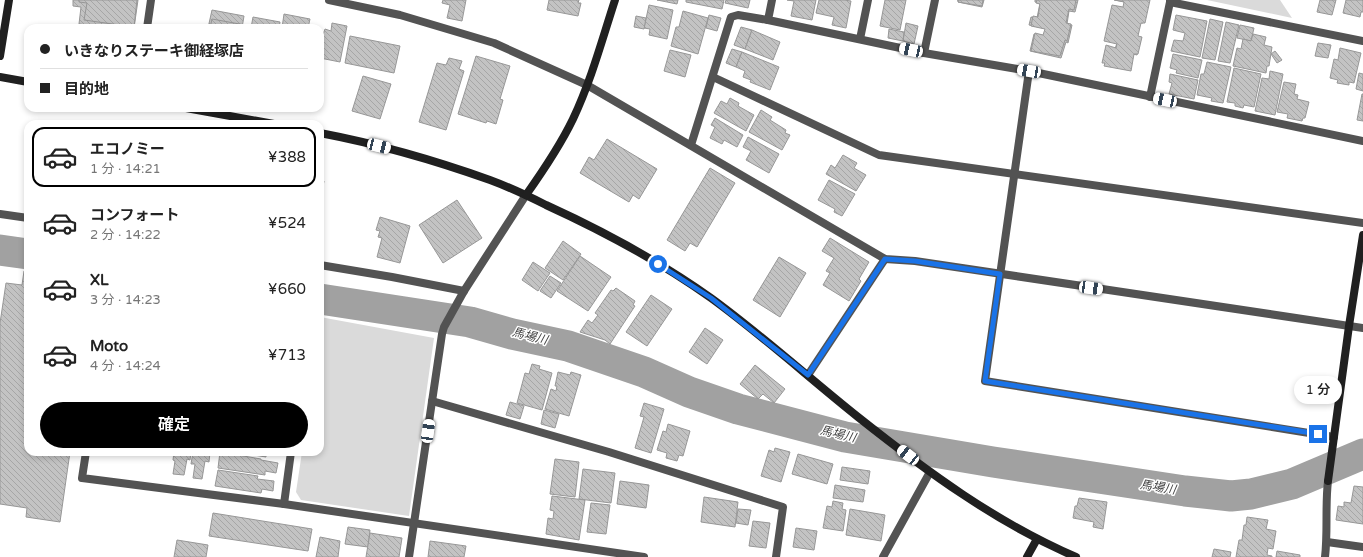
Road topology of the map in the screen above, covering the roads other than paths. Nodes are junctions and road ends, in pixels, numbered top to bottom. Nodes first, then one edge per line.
1 (9, 0) edge
2 (151, 0) edge
3 (329, 0) edge
4 (615, 0) edge
5 (772, 0) edge
6 (868, 0) edge
7 (935, 0) edge
8 (1170, 1) edge
9 (768, 20) junction
10 (148, 24) edge
11 (860, 39) junction
12 (1363, 41) edge
13 (924, 52) junction
14 (0, 56) edge
15 (1029, 71) junction
16 (0, 77) edge
17 (713, 78) junction
18 (24, 81) edge
19 (588, 85) junction
20 (1150, 97) junction
21 (208, 112) edge
22 (252, 120) edge
23 (324, 134) edge
24 (1363, 141) edge
25 (691, 145) junction
26 (1014, 174) junction
27 (526, 195) junction
28 (0, 214) edge
29 (24, 217) edge
30 (1363, 223) edge
31 (1363, 235) edge
32 (885, 259) junction
33 (324, 266) edge
34 (1000, 274) junction
35 (464, 291) junction
36 (1349, 326) junction
37 (1363, 328) edge
38 (808, 375) junction
39 (432, 400) junction
40 (1334, 437) junction
41 (85, 456) edge
42 (290, 456) edge
43 (930, 472) junction
44 (284, 504) junction
45 (414, 523) junction
46 (1037, 539) junction
47 (1326, 542) junction
48 (1363, 547) edge
49 (609, 555) edge
50 (409, 557) edge
51 (644, 557) edge
52 (776, 557) edge
53 (883, 557) edge
54 (1027, 557) edge
55 (1076, 557) edge
56 (1325, 557) edge

1 - 14 street
2 - 10 street
3 - 19 street
4 - 19 street
5 - 9 street
6 - 11 street
7 - 13 street
8 - 12 street
8 - 20 street
9 - 11 street
9 - 17 street
11 - 13 street
13 - 15 street
15 - 20 street
15 - 26 street
16 - 18 street
17 - 25 street
17 - 26 street
19 - 25 street
19 - 27 street
20 - 24 street
21 - 22 street
23 - 27 street
25 - 32 street
26 - 30 street
26 - 34 street
27 - 35 street
27 - 38 street
28 - 29 street
31 - 36 street
32 - 34 street
32 - 38 street
33 - 35 street
34 - 36 street
34 - 40 street
35 - 39 street
36 - 37 street
36 - 40 street
38 - 43 street
39 - 45 street
39 - 52 street
40 - 47 street
41 - 44 street
42 - 44 street
43 - 46 street
43 - 53 street
44 - 45 street
45 - 49 street
45 - 50 street
46 - 54 street
46 - 55 street
47 - 48 street
47 - 56 street
49 - 51 street

